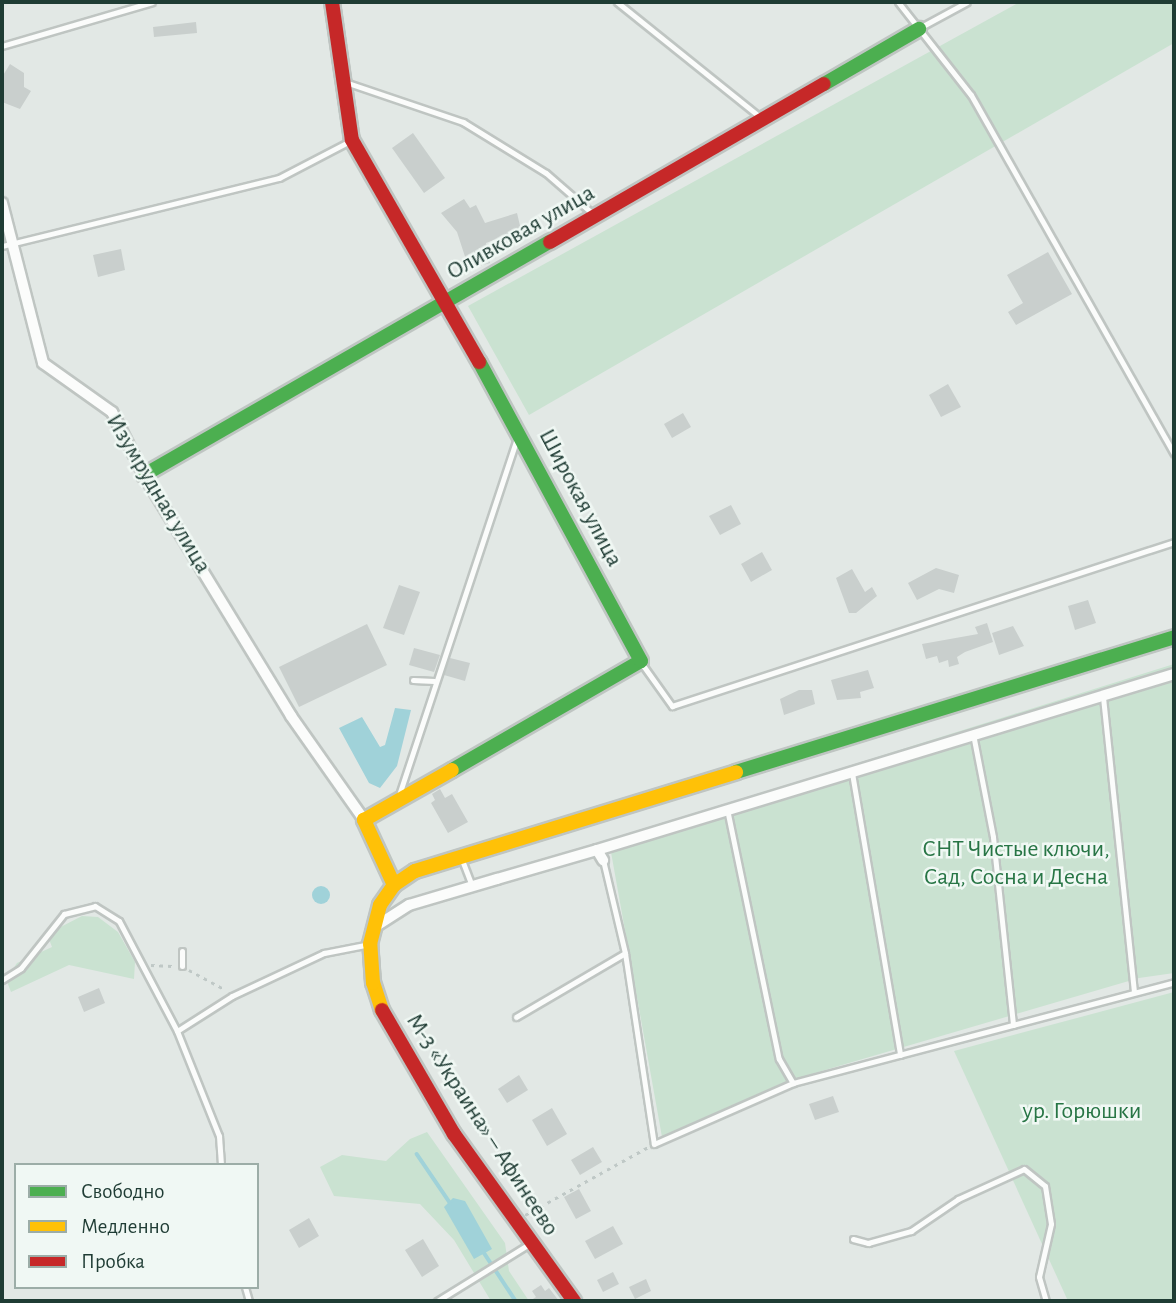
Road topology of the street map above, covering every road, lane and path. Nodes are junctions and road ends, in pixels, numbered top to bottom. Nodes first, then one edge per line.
1 (152, 2) edge
2 (332, 2) edge
3 (617, 2) edge
4 (898, 2) edge
5 (967, 2) edge
6 (919, 29) junction
7 (2, 46) edge
8 (344, 82) junction
9 (763, 119) junction
10 (352, 140) junction
11 (2, 204) edge
12 (595, 216) junction
13 (6, 245) edge
14 (445, 303) junction
15 (519, 432) junction
16 (1174, 454) edge
17 (145, 475) junction
18 (1174, 542) edge
19 (1174, 637) edge
20 (640, 661) junction
21 (1174, 674) edge
22 (413, 681) dead end
23 (434, 681) junction
24 (1102, 694) junction
25 (973, 734) junction
26 (852, 773) junction
27 (397, 801) junction
28 (727, 809) junction
29 (364, 820) junction
30 (600, 855) junction
31 (461, 857) junction
32 (394, 885) junction
33 (472, 886) junction
34 (373, 928) junction
35 (370, 944) junction
36 (182, 951) dead end
37 (625, 953) junction
38 (144, 964) junction
39 (182, 966) junction
40 (2, 980) edge
41 (1174, 982) edge
42 (1135, 992) junction
43 (235, 995) junction
44 (516, 1017) dead end
45 (1013, 1025) junction
46 (177, 1031) junction
47 (901, 1055) junction
48 (793, 1083) junction
49 (654, 1144) junction
50 (222, 1163) edge
51 (515, 1223) junction
52 (853, 1238) dead end
53 (529, 1244) junction
54 (437, 1301) edge
55 (574, 1301) edge
56 (1046, 1301) edge

1 - 7 lane
2 - 8 street, Широкая улица
3 - 9 lane
4 - 6 lane
5 - 6 lane
6 - 9 street, Оливковая улица
6 - 16 lane
8 - 10 street, Широкая улица
8 - 12 lane
9 - 12 street, Оливковая улица
10 - 13 lane
10 - 14 street, Широкая улица
11 - 13 street, Изумрудная улица
12 - 14 street, Оливковая улица
13 - 17 street, Изумрудная улица
14 - 15 street, Широкая улица
14 - 17 street, Оливковая улица
15 - 20 street, Широкая улица
15 - 23 lane
17 - 29 street, Изумрудная улица
18 - 20 lane
19 - 31 street
20 - 27 street
21 - 24 street
22 - 23 lane
23 - 27 lane
24 - 25 street
24 - 42 lane
25 - 26 street
25 - 45 lane
26 - 28 street
26 - 47 lane
27 - 29 street
28 - 30 street
28 - 48 lane
29 - 32 street
30 - 33 street
30 - 37 lane
31 - 32 street
31 - 33 lane
32 - 34 street, М-3 «Украина» – Афинеево
33 - 34 street
34 - 35 street, М-3 «Украина» – Афинеево
35 - 43 lane
35 - 51 street, М-3 «Украина» – Афинеево
36 - 39 lane
37 - 44 lane
37 - 49 lane
38 - 39 path
38 - 40 lane
38 - 46 lane
39 - 43 path
41 - 42 lane
42 - 45 lane
43 - 46 lane
45 - 47 lane
46 - 50 lane
47 - 48 lane
48 - 49 lane
49 - 51 path
51 - 53 street, М-3 «Украина» – Афинеево
52 - 56 lane
53 - 54 lane
53 - 55 street, М-3 «Украина» – Афинеево

